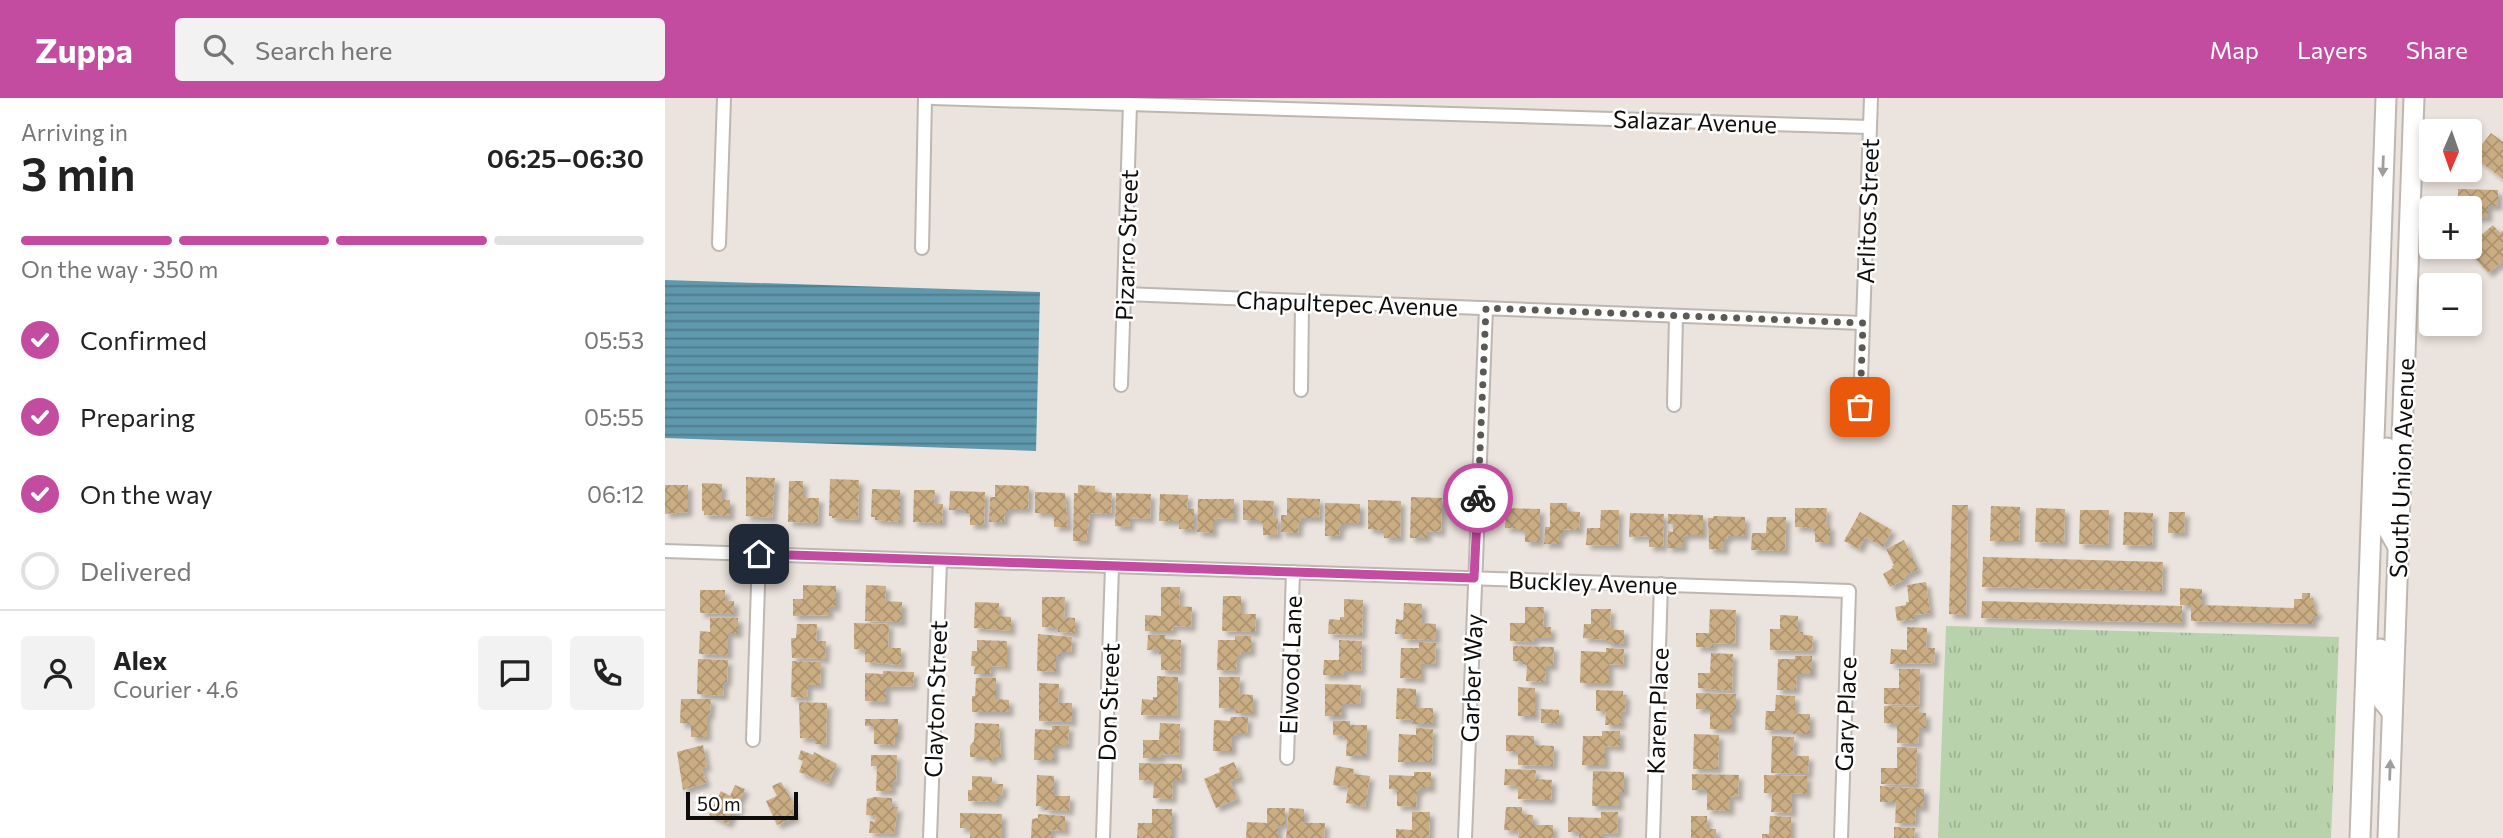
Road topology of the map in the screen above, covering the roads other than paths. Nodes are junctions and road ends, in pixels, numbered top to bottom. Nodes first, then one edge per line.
1 (724, 98) edge
2 (925, 98) edge
3 (933, 98) edge
4 (1871, 98) edge
5 (2386, 98) edge
6 (2414, 98) edge
7 (1279, 103) edge
8 (1130, 104) junction
9 (1870, 127) junction
10 (719, 244) dead end
11 (922, 248) dead end
12 (1124, 294) junction
13 (1303, 301) junction
14 (1486, 308) junction
15 (1676, 316) junction
16 (1863, 323) junction
17 (1121, 385) dead end
18 (1301, 390) dead end
19 (2375, 392) junction
20 (1674, 405) dead end
21 (1860, 407) dead end
22 (2397, 546) junction
23 (665, 551) edge
24 (759, 554) junction
25 (940, 561) junction
26 (1112, 566) junction
27 (1293, 572) junction
28 (1474, 578) junction
29 (2369, 583) junction
30 (1661, 584) junction
31 (1849, 591) joint
32 (2392, 712) junction
33 (753, 740) dead end
34 (1287, 758) dead end
35 (930, 838) edge
36 (1103, 838) edge
37 (1465, 838) edge
38 (1653, 838) edge
39 (1841, 838) edge
40 (2360, 838) edge
41 (2388, 838) edge

1 - 10 street
2 - 11 street
3 - 8 street, Salazar Avenue
4 - 9 street, Arlitos Street
5 -> 19 main road, South Union Avenue
6 - 22 main road, South Union Avenue
7 - 8 street, Salazar Avenue
7 - 9 street, Salazar Avenue
8 - 12 street, Pizarro Street
9 - 16 street, Arlitos Street
12 - 13 street, Chapultepec Avenue
12 - 17 street, Pizarro Street
13 - 14 street, Chapultepec Avenue
13 - 18 street
14 - 15 street, Chapultepec Avenue
14 - 28 street, Garber Way
15 - 16 street, Chapultepec Avenue
15 - 20 street
16 - 21 street, Arlitos Street
19 - 22 main road
19 - 29 main road, South Union Avenue
22 - 32 main road, South Union Avenue
23 - 24 street, Buckley Avenue
24 - 25 street, Buckley Avenue
24 - 33 street
25 - 26 street, Buckley Avenue
25 - 35 street, Clayton Street
26 - 27 street, Buckley Avenue
26 - 36 street, Don Street
27 - 28 street, Buckley Avenue
27 - 34 street, Elwood Lane
28 - 30 street, Buckley Avenue
28 - 37 street, Garber Way
29 - 32 main road
29 - 40 main road, South Union Avenue
30 - 31 street, Buckley Avenue
30 - 38 street, Karen Place
31 - 39 street, Gary Place
41 -> 32 main road, South Union Avenue

